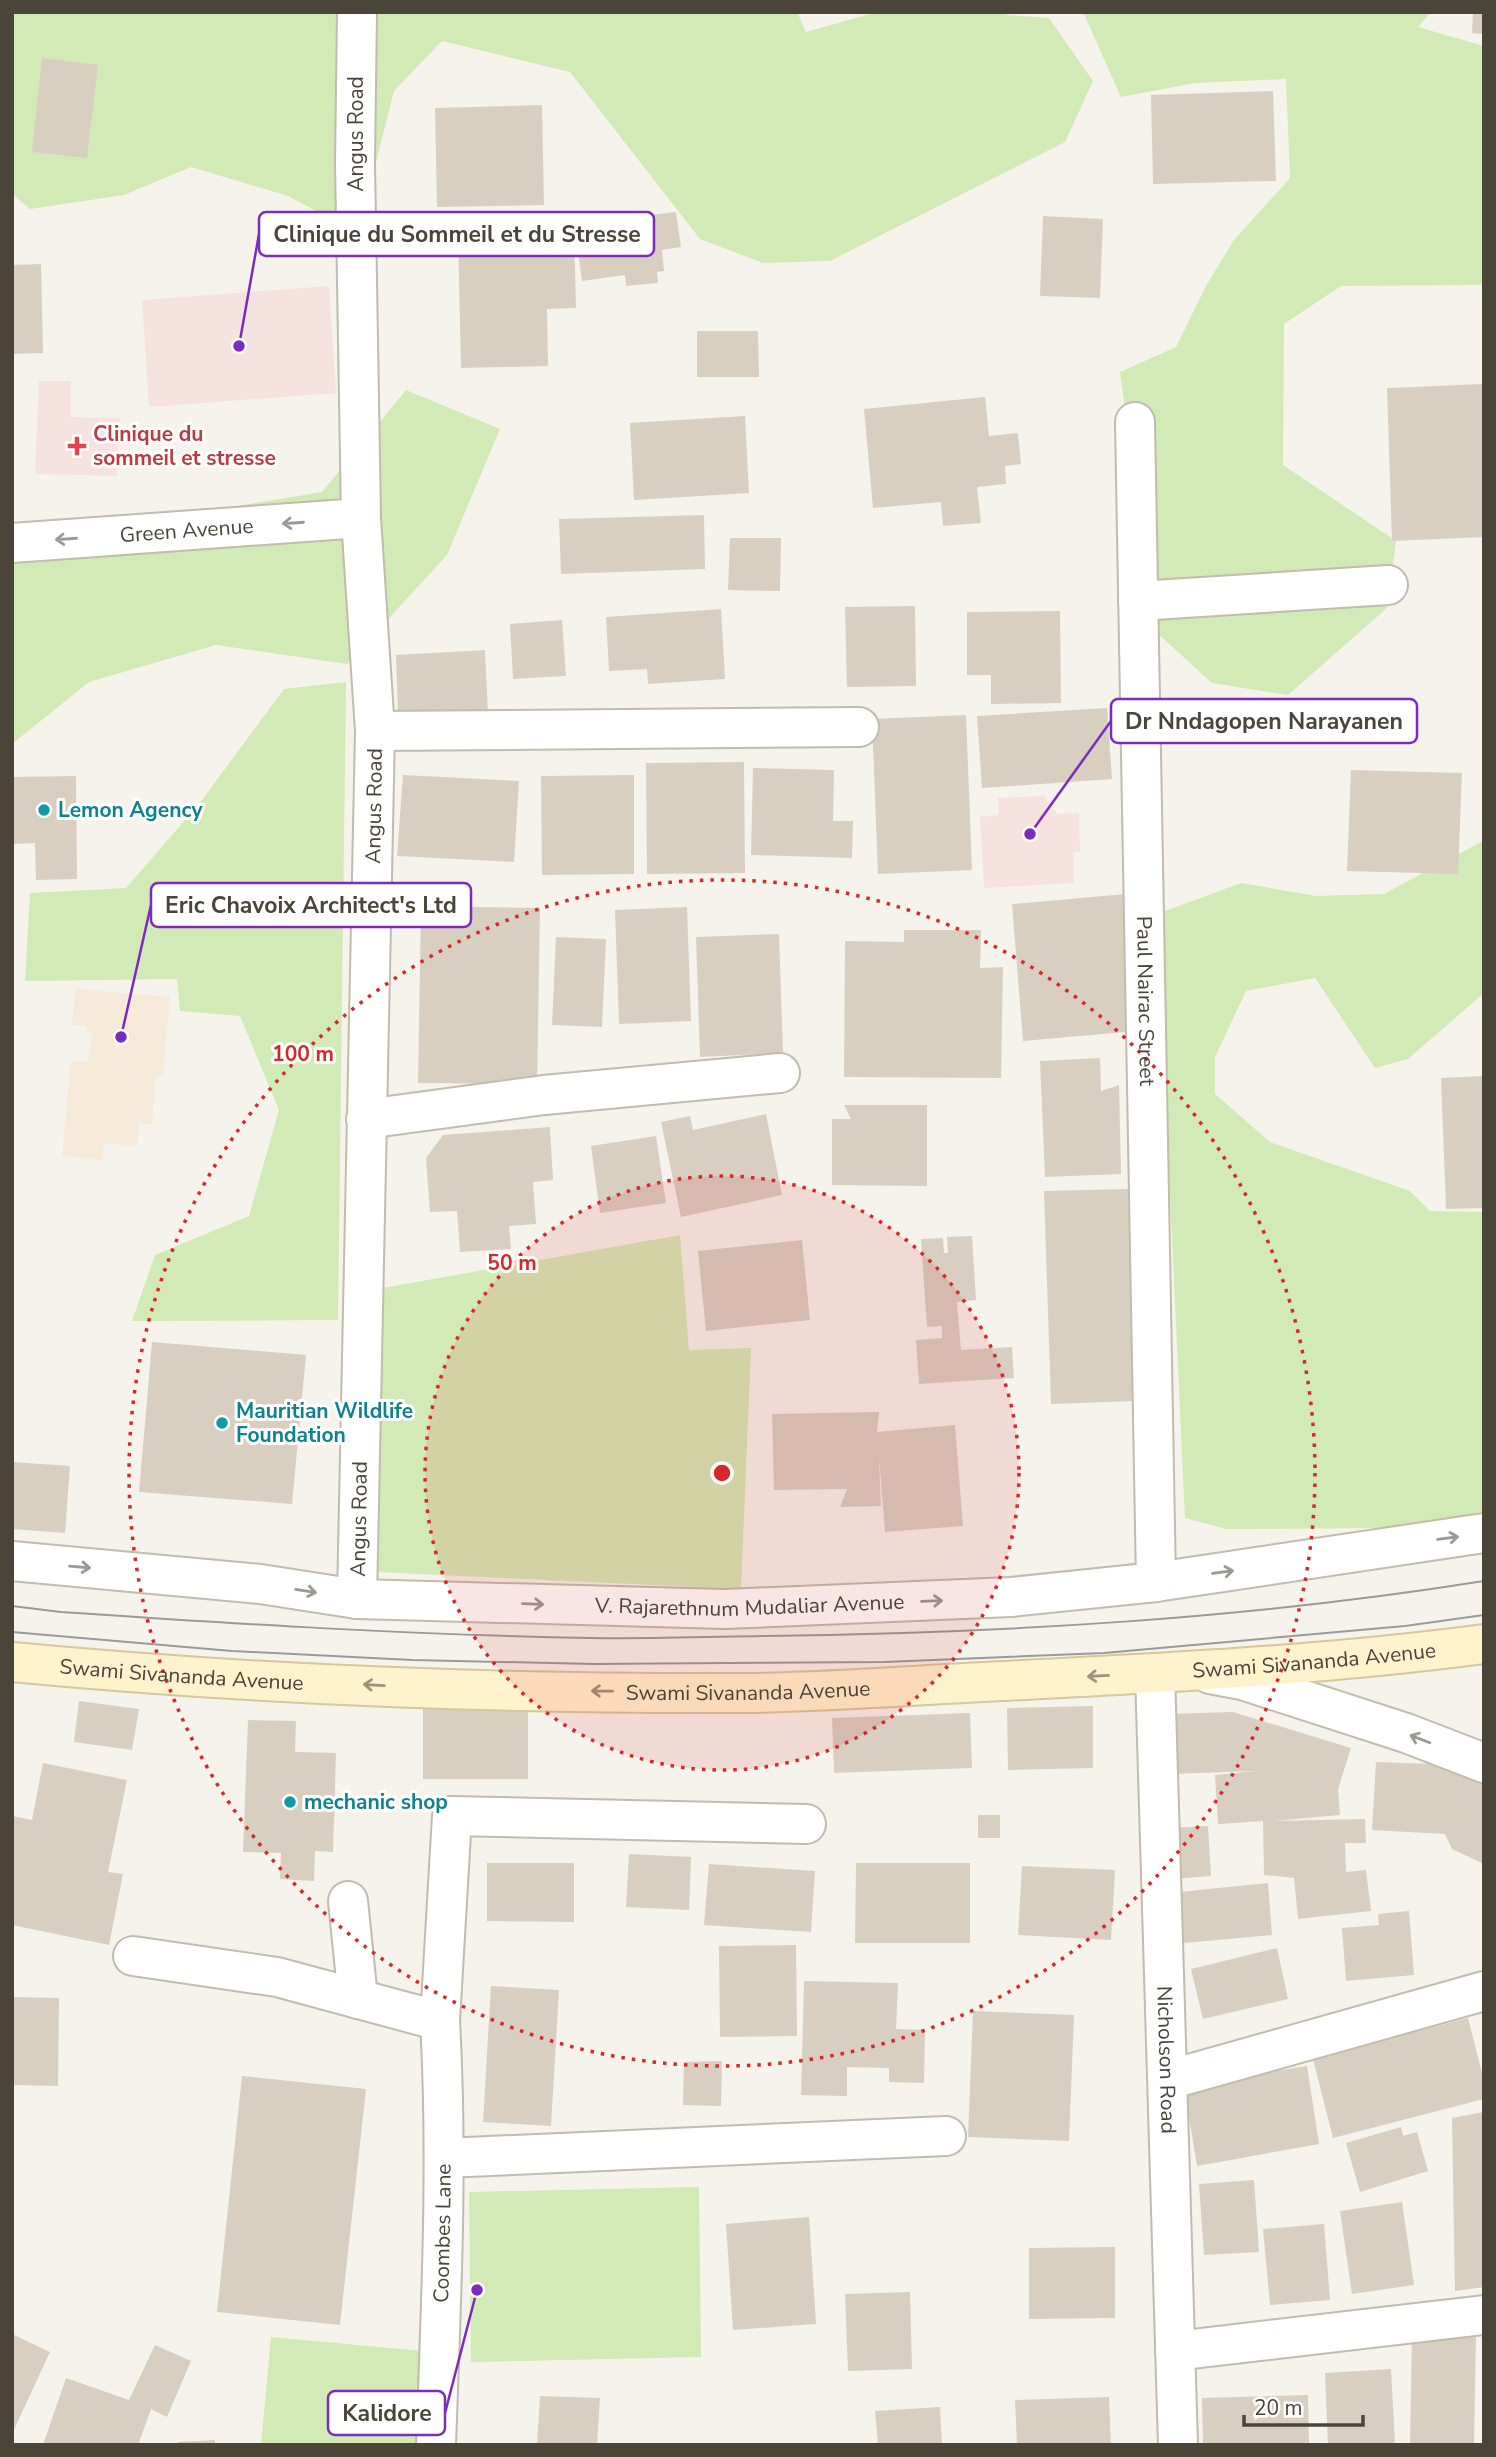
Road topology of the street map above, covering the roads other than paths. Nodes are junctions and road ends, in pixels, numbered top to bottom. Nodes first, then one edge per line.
1 (357, 12) edge
2 (1135, 422) dead end
3 (361, 518) junction
4 (12, 542) edge
5 (1388, 585) dead end
6 (1138, 601) junction
7 (859, 727) dead end
8 (375, 731) junction
9 (780, 1073) dead end
10 (366, 1119) junction
11 (1484, 1533) edge
12 (12, 1561) edge
13 (1156, 1582) junction
14 (358, 1600) junction
15 (1484, 1644) edge
16 (12, 1662) edge
17 (1193, 1671) junction
18 (1155, 1673) junction
19 (1484, 1763) edge
20 (806, 1824) dead end
21 (348, 1901) dead end
22 (133, 1956) dead end
23 (1484, 1991) edge
24 (358, 1999) junction
25 (440, 2021) junction
26 (1168, 2080) junction
27 (946, 2136) dead end
28 (444, 2158) junction
29 (1484, 2315) edge
30 (1175, 2351) junction
31 (436, 2445) edge
32 (1178, 2445) edge

1 - 3 street, Angus Road
2 - 6 street, Paul Nairac Street
3 -> 4 street, Green Avenue
3 - 8 street, Angus Road
5 - 6 street
6 - 13 street, Paul Nairac Street
7 - 8 street
8 - 10 street, Angus Road
9 - 10 street
10 - 14 street, Angus Road
13 -> 11 street, V. Rajarethnum Mudaliar Avenue
12 -> 14 street, V. Rajarethnum Mudaliar Avenue
14 -> 13 street, V. Rajarethnum Mudaliar Avenue
15 - 17 street, Swami Sivananda Avenue
18 -> 16 street, Swami Sivananda Avenue
17 - 18 street, Swami Sivananda Avenue
19 -> 17 street
18 - 26 street, Nicholson Road
20 - 25 street, Coombes Lane
21 - 24 street
22 - 24 street
23 - 26 street
24 - 25 street
25 - 28 street, Coombes Lane
26 - 30 street, Nicholson Road
27 - 28 street
28 - 31 street, Coombes Lane
29 - 30 street
30 - 32 street, Nicholson Road

